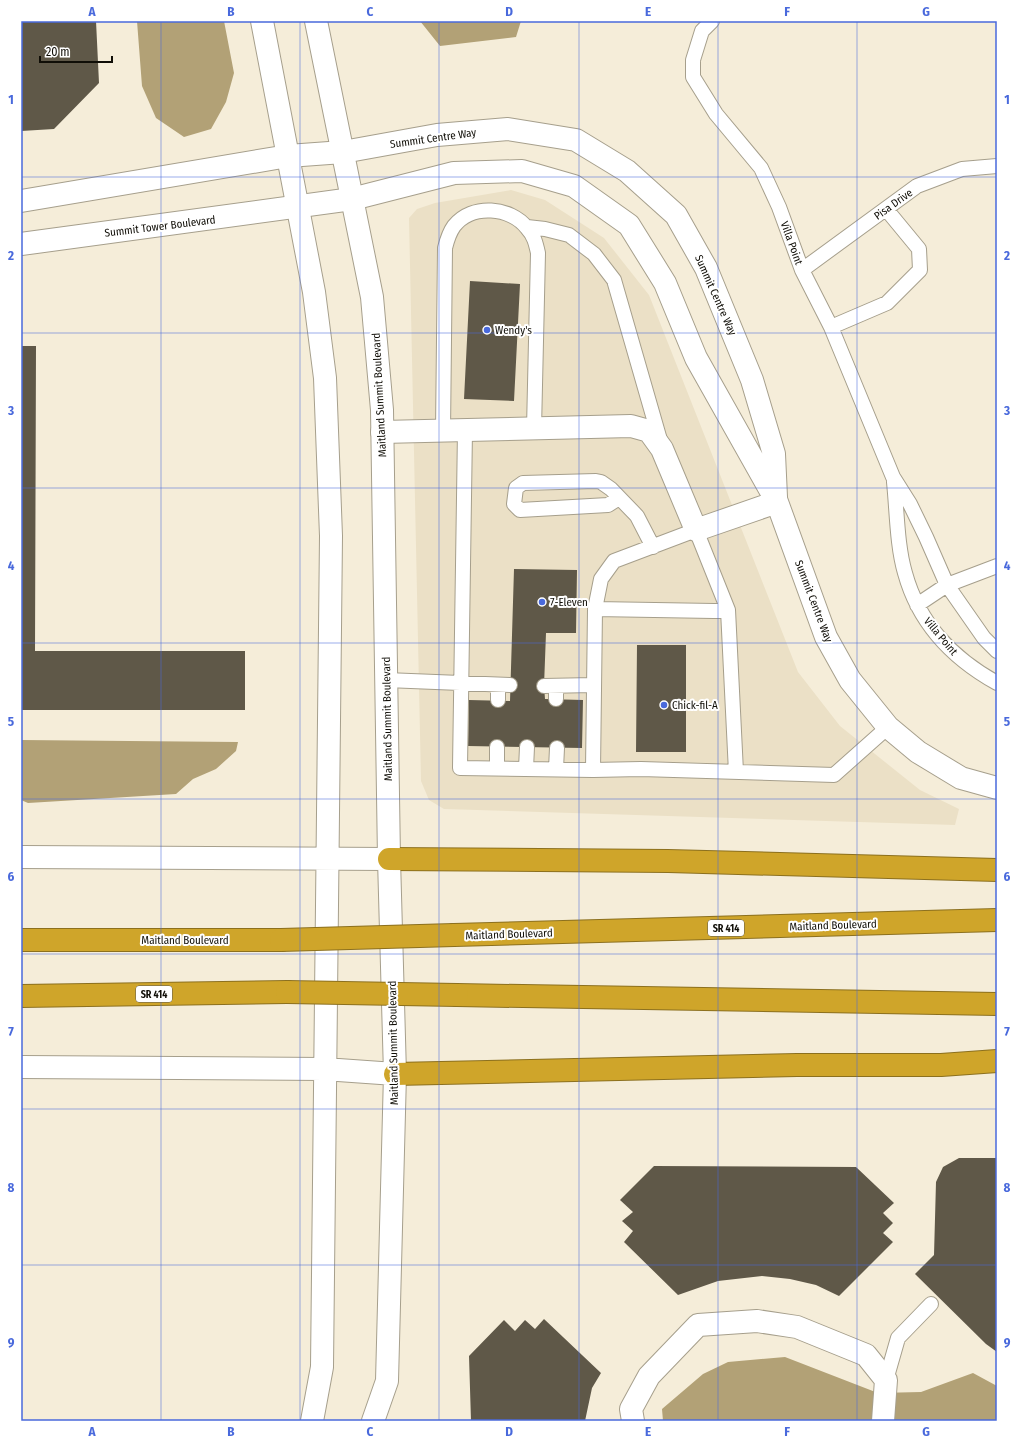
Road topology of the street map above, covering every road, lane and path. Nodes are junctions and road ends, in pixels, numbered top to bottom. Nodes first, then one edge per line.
1 (262, 21) edge
2 (316, 21) edge
3 (712, 21) edge
4 (343, 152) junction
5 (288, 156) junction
6 (997, 166) edge
7 (352, 199) junction
8 (21, 201) edge
9 (299, 207) junction
10 (886, 209) junction
11 (527, 227) junction
12 (21, 244) edge
13 (802, 270) junction
14 (831, 327) junction
15 (534, 429) junction
16 (465, 430) junction
17 (443, 431) junction
18 (382, 432) junction
19 (662, 449) junction
20 (893, 477) junction
21 (619, 498) junction
22 (777, 502) junction
23 (696, 530) junction
24 (653, 546) junction
25 (997, 566) edge
26 (947, 585) junction
27 (917, 605) junction
28 (595, 609) junction
29 (728, 610) junction
30 (997, 651) edge
31 (386, 680) junction
32 (997, 683) edge
33 (460, 684) junction
34 (593, 685) junction
35 (552, 690) dead end
36 (498, 700) dead end
37 (888, 727) junction
38 (497, 747) dead end
39 (527, 748) dead end
40 (557, 748) dead end
41 (498, 768) junction
42 (526, 769) junction
43 (556, 769) junction
44 (593, 770) junction
45 (736, 772) junction
46 (997, 788) edge
47 (21, 858) edge
48 (326, 858) junction
49 (389, 859) junction
50 (997, 870) edge
51 (997, 920) edge
52 (21, 940) edge
53 (21, 996) edge
54 (997, 1004) edge
55 (997, 1061) edge
56 (21, 1067) edge
57 (324, 1069) junction
58 (394, 1074) junction
59 (931, 1304) dead end
60 (886, 1380) junction
61 (312, 1421) edge
62 (373, 1421) edge
63 (633, 1421) edge
64 (883, 1421) edge

1 - 5 street
2 - 4 street, Maitland Summit Boulevard
3 - 13 lane, Villa Point
4 - 5 street, Summit Centre Way
4 - 7 street, Maitland Summit Boulevard
4 - 22 street, Summit Centre Way
5 - 8 street
5 - 9 street
6 - 10 lane, Pisa Drive
7 - 9 street, Summit Centre Way
7 - 18 street, Maitland Summit Boulevard
7 - 22 street, Summit Centre Way
9 - 12 street, Summit Tower Boulevard
9 - 48 street
10 - 13 lane, Pisa Drive
10 - 14 lane
11 - 15 lane
11 - 17 lane
11 - 19 lane
13 - 14 lane, Villa Point
14 - 20 lane, Villa Point
15 - 16 street
15 - 19 street
16 - 17 street
16 - 33 lane
17 - 18 street
18 - 31 street, Maitland Summit Boulevard
19 - 23 street
20 - 26 lane, Villa Point
20 - 27 lane, Villa Point
21 - 21 lane
21 - 24 lane
22 - 23 street
22 - 37 street, Summit Centre Way
23 - 24 lane
23 - 29 lane
24 - 28 lane
25 - 26 lane
26 - 27 lane
26 - 30 lane, Villa Point
27 - 32 lane, Villa Point
28 - 29 lane
28 - 34 lane
29 - 45 lane
31 - 33 lane
31 - 49 street, Maitland Summit Boulevard
33 - 36 lane
33 - 41 lane
34 - 35 lane
34 - 44 lane
37 - 45 lane
37 - 46 street, Summit Centre Way
38 - 41 lane
39 - 42 lane
40 - 43 lane
41 - 42 lane
42 - 43 lane
43 - 44 lane
44 - 45 lane
47 - 48 street
48 - 49 street
48 - 57 street
49 - 50 highway
49 - 58 street, Maitland Summit Boulevard
51 - 52 highway, Maitland Boulevard / SR 414, bridge
53 - 54 highway, SR 414, bridge
55 - 58 highway
56 - 57 street
57 - 58 street
57 - 61 street
58 - 62 street, Maitland Summit Boulevard
59 - 60 lane
60 - 63 street
60 - 64 street

